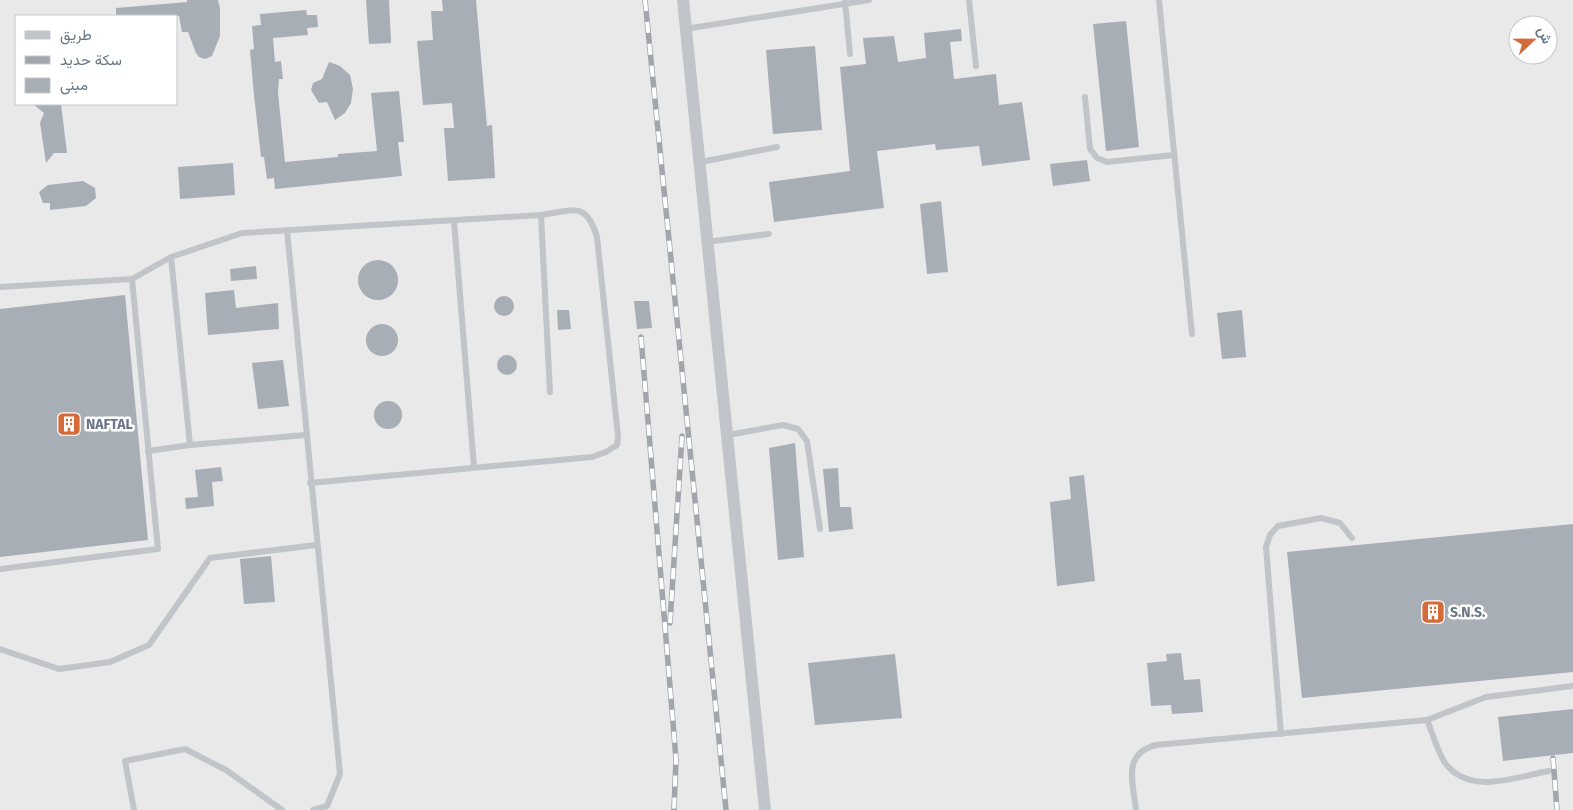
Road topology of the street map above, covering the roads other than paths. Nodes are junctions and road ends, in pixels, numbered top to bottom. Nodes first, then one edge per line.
1 (683, 0) edge
2 (869, 0) edge
3 (969, 0) edge
4 (1159, 0) edge
5 (845, 2) junction
6 (685, 29) junction
7 (850, 54) dead end
8 (976, 66) dead end
9 (1085, 97) dead end
10 (777, 147) dead end
11 (1174, 155) junction
12 (701, 162) junction
13 (541, 215) junction
14 (454, 221) junction
15 (287, 230) junction
16 (769, 234) dead end
17 (706, 242) junction
18 (171, 257) junction
19 (132, 279) junction
20 (0, 287) edge
21 (1192, 334) dead end
22 (550, 392) dead end
23 (306, 435) junction
24 (728, 435) junction
25 (190, 445) junction
26 (148, 451) junction
27 (474, 466) junction
28 (310, 483) junction
29 (820, 528) dead end
30 (1352, 538) dead end
31 (316, 545) junction
32 (0, 569) edge
33 (0, 649) edge
34 (1573, 686) edge
35 (1427, 720) junction
36 (1281, 734) junction
37 (1549, 771) dead end
38 (134, 810) edge
39 (282, 810) edge
40 (312, 810) edge
41 (765, 810) edge
42 (1136, 810) edge

1 - 6 street
2 - 5 lane
3 - 8 lane
4 - 11 lane
5 - 6 lane
5 - 7 lane
6 - 12 street
9 - 11 lane
10 - 12 lane
11 - 21 lane
12 - 17 street
13 - 14 lane
13 - 22 lane
13 - 27 lane
14 - 15 lane
14 - 27 lane
15 - 18 lane
15 - 23 lane
16 - 17 lane
17 - 24 street
18 - 19 lane
18 - 25 lane
19 - 20 lane
19 - 26 lane
23 - 25 lane
23 - 28 lane
24 - 29 lane
24 - 41 street
25 - 26 lane
26 - 32 lane
27 - 28 lane
28 - 31 lane
30 - 36 lane
31 - 33 lane
31 - 40 lane
34 - 35 lane
35 - 36 lane
35 - 37 lane
36 - 42 lane
38 - 39 lane

